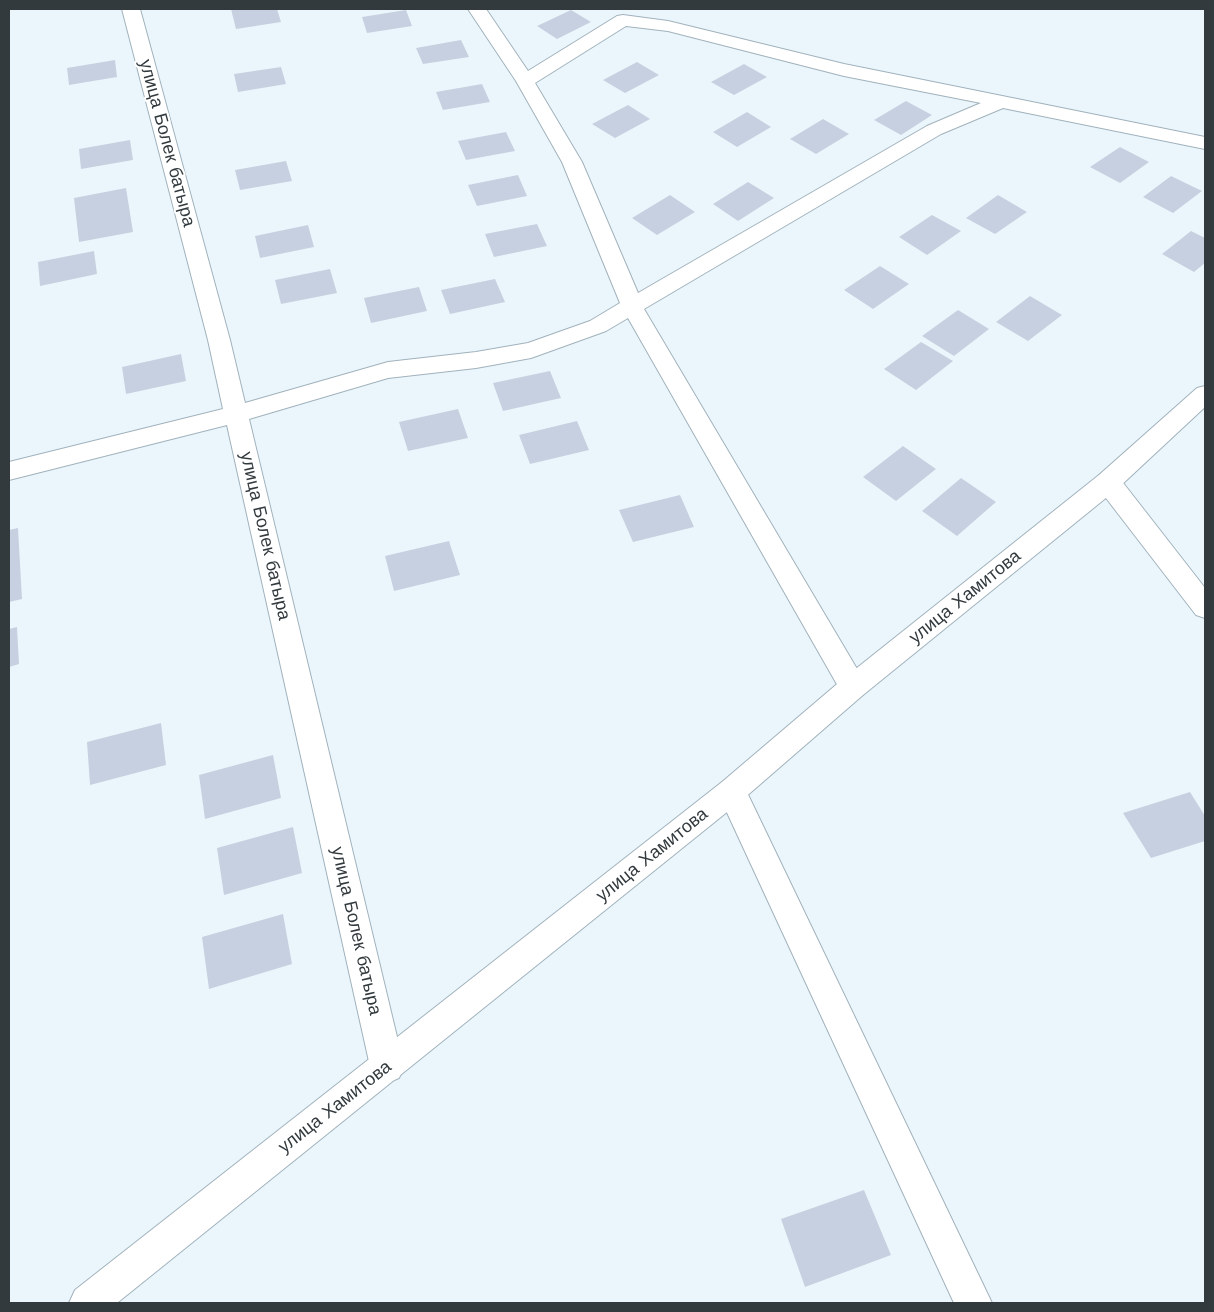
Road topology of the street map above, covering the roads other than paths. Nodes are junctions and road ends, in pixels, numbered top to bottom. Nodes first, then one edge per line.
1 (131, 9) edge
2 (477, 9) edge
3 (525, 81) junction
4 (1001, 102) junction
5 (1205, 143) edge
6 (633, 308) junction
7 (1205, 394) edge
8 (237, 414) junction
9 (9, 471) edge
10 (1108, 482) junction
11 (1205, 606) edge
12 (853, 687) junction
13 (732, 791) junction
14 (387, 1066) junction
15 (88, 1303) edge
16 (973, 1303) edge

1 - 8 street, улица Болек батыра
2 - 3 street
3 - 4 street
3 - 6 street
4 - 5 street
4 - 6 street
6 - 8 street
6 - 12 street
7 - 10 street, улица Хамитова
8 - 9 street
8 - 14 street, улица Болек батыра
10 - 11 street
10 - 12 street, улица Хамитова
12 - 13 street, улица Хамитова
13 - 14 street, улица Хамитова
13 - 16 street
14 - 15 street, улица Хамитова

